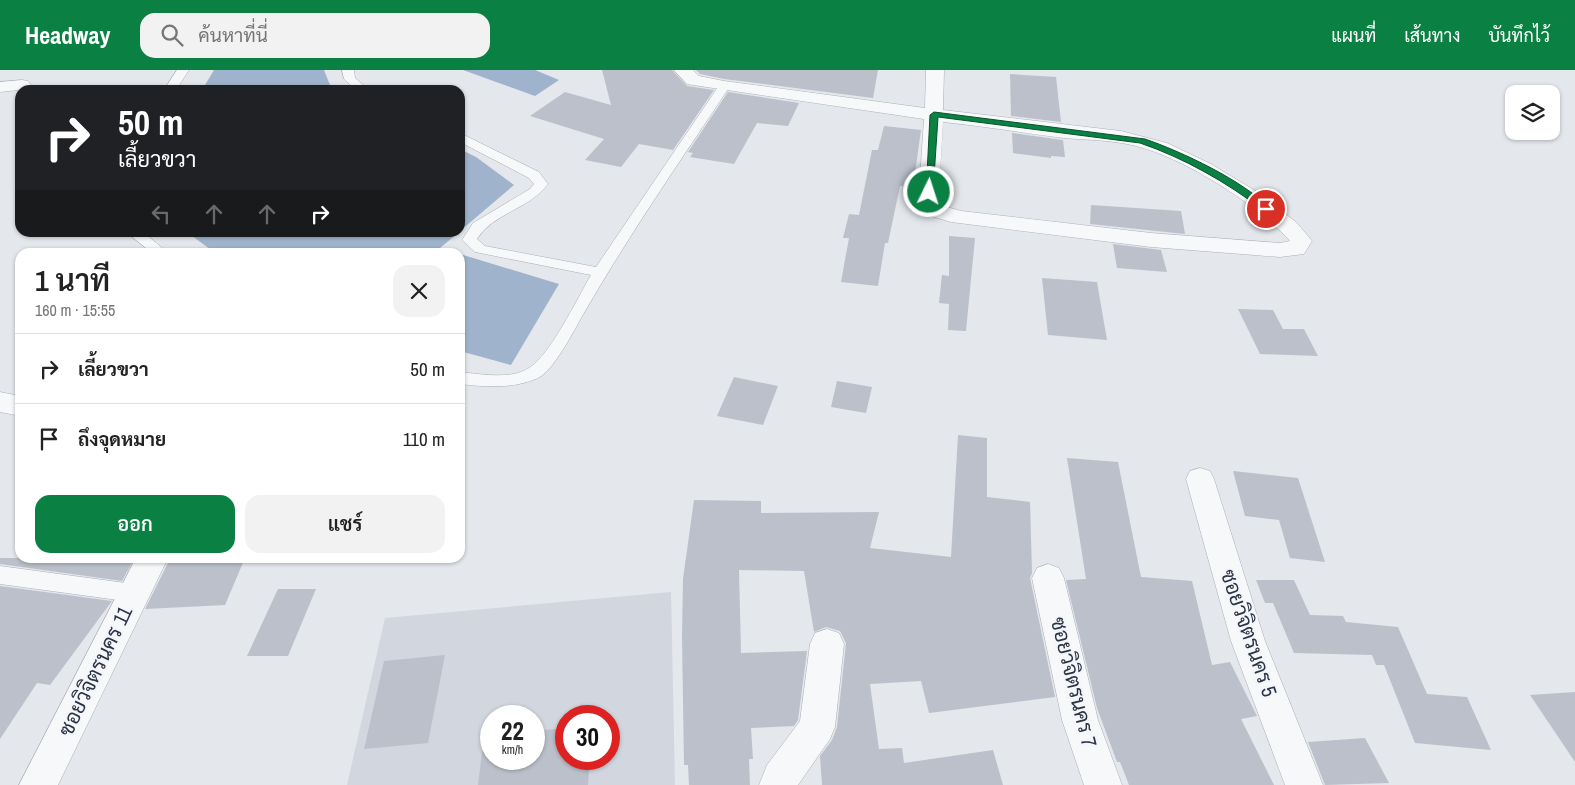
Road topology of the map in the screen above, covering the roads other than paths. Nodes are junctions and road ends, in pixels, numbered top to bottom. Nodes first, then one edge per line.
1 (183, 70) edge
2 (348, 70) edge
3 (683, 70) edge
4 (935, 70) edge
5 (173, 85) edge
6 (357, 85) edge
7 (15, 86) edge
8 (724, 86) junction
9 (0, 87) edge
10 (934, 115) junction
11 (465, 140) edge
12 (140, 237) edge
13 (155, 248) edge
14 (600, 272) junction
15 (465, 378) edge
16 (0, 402) edge
17 (15, 405) edge
18 (1200, 479) dead end
19 (149, 563) edge
20 (0, 575) edge
21 (1048, 578) dead end
22 (133, 593) junction
23 (827, 644) dead end
24 (38, 785) edge
25 (778, 785) edge
26 (1103, 785) edge
27 (1304, 785) edge

1 - 5 lane
2 - 6 lane
3 - 8 street
4 - 10 street
7 - 9 street
8 - 10 street
8 - 14 lane
10 - 10 street
11 - 14 lane
12 - 13 lane
14 - 15 lane
16 - 17 street
18 - 27 street, ซอยวิจิตรนคร 5
19 - 22 street, ซอยวิจิตรนคร 11
20 - 22 lane
21 - 26 street, ซอยวิจิตรนคร 7
22 - 24 street, ซอยวิจิตรนคร 11
23 - 25 street

